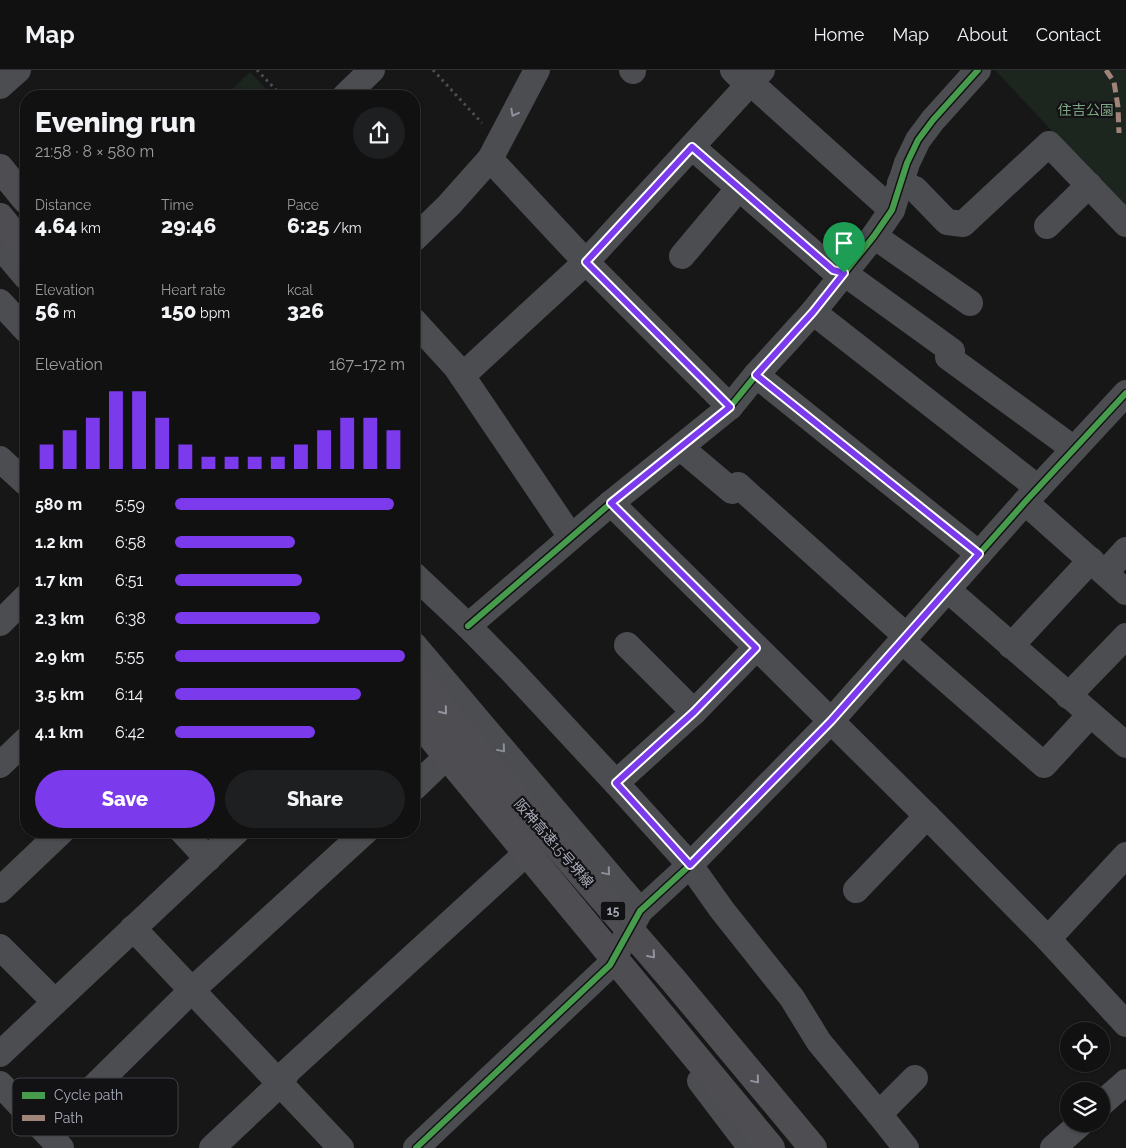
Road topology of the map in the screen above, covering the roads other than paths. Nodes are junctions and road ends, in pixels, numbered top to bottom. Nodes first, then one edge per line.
1 (18, 70) edge
2 (372, 70) edge
3 (537, 70) edge
4 (978, 70) edge
5 (748, 74) edge
6 (0, 86) edge
7 (351, 90) edge
8 (692, 147) junction
9 (495, 150) junction
10 (0, 158) edge
11 (0, 168) edge
12 (20, 182) edge
13 (900, 183) junction
14 (1089, 186) junction
15 (739, 188) junction
16 (20, 193) edge
17 (892, 210) junction
18 (0, 217) edge
19 (1126, 224) edge
20 (1047, 226) dead end
21 (420, 233) edge
22 (874, 236) junction
23 (20, 242) edge
24 (0, 246) edge
25 (682, 256) dead end
26 (586, 262) junction
27 (20, 270) edge
28 (844, 273) junction
29 (0, 302) edge
30 (970, 304) dead end
31 (813, 312) junction
32 (20, 324) edge
33 (420, 328) edge
34 (756, 375) junction
35 (462, 376) junction
36 (1126, 393) edge
37 (730, 407) junction
38 (681, 448) junction
39 (1074, 450) junction
40 (1032, 495) junction
41 (611, 503) junction
42 (571, 537) junction
43 (1126, 550) edge
44 (979, 554) junction
45 (1098, 566) junction
46 (420, 581) edge
47 (948, 590) junction
48 (1126, 592) edge
49 (20, 603) edge
50 (0, 623) edge
51 (468, 626) junction
52 (1126, 636) edge
53 (904, 639) junction
54 (627, 645) dead end
55 (1011, 646) junction
56 (756, 648) junction
57 (420, 652) edge
58 (420, 681) edge
59 (1068, 696) junction
60 (694, 712) junction
61 (1090, 715) junction
62 (831, 721) junction
63 (420, 723) edge
64 (420, 736) edge
65 (1126, 745) edge
66 (20, 746) edge
67 (441, 762) junction
68 (0, 765) edge
69 (420, 782) edge
70 (616, 783) junction
71 (928, 816) junction
72 (55, 838) edge
73 (188, 838) edge
74 (230, 838) edge
75 (358, 838) edge
76 (1126, 855) edge
77 (521, 858) junction
78 (208, 859) junction
79 (690, 865) junction
80 (0, 890) edge
81 (856, 890) dead end
82 (640, 911) junction
83 (133, 928) junction
84 (1048, 939) junction
85 (0, 948) edge
86 (610, 965) junction
87 (192, 990) junction
88 (55, 1002) junction
89 (1126, 1024) edge
90 (0, 1054) edge
91 (112, 1078) edge
92 (915, 1078) dead end
93 (1126, 1082) edge
94 (0, 1084) edge
95 (280, 1084) junction
96 (1110, 1096) edge
97 (12, 1097) edge
98 (879, 1114) junction
99 (1071, 1132) edge
100 (212, 1148) edge
101 (341, 1148) edge
102 (416, 1148) edge
103 (751, 1148) edge
104 (771, 1148) edge
105 (813, 1148) edge
106 (906, 1148) edge
107 (1053, 1148) edge

1 - 6 street
2 - 7 street
3 -> 9 street
4 - 13 street
5 - 8 street
5 - 17 street
8 - 15 street
8 - 26 street
9 - 21 street
9 - 26 street
10 - 12 street
11 - 16 highway
13 - 14 street
13 - 17 street
14 - 19 street
14 - 20 street
15 - 25 street
15 - 28 street
17 - 22 street
18 - 23 highway
22 - 28 street
22 - 30 street
24 - 27 street
26 - 35 street
26 - 37 street
28 - 31 street
28 - 39 street
29 - 32 street
31 - 34 street
31 - 40 street
33 - 35 street
34 - 37 street
34 - 44 street
35 - 42 street
36 - 39 street
37 - 38 street
38 - 41 street
38 - 53 street
39 - 40 street
40 - 44 street
40 - 45 street
41 - 42 street
41 - 56 street
42 - 51 street
43 - 45 street
44 - 47 street
45 - 48 street
45 - 55 street
46 - 51 street
47 - 53 street
47 - 55 street
49 - 50 street
51 - 70 street
52 - 59 street
53 - 61 street
53 - 62 street
54 - 60 street
55 - 59 street
56 - 60 street
56 - 62 street
57 -> 82 street
58 -> 105 highway, 阪神高速15号堺線 / 15, bridge
59 - 61 street
60 - 70 street
61 - 65 street
62 - 71 street
62 - 79 street
63 - 104 highway, 阪神高速15号堺線 / 15, bridge
64 - 67 street
66 - 68 street
67 - 69 street
67 - 77 street
70 - 79 street
71 - 81 street
71 - 84 street
72 - 80 street
73 - 78 street
74 - 78 street
75 - 87 street
76 - 84 street
77 - 86 street
77 - 95 street
78 - 83 street
79 - 82 street
79 - 98 street
82 - 86 street
83 - 87 street
83 - 88 street
84 - 89 street
85 - 88 street
86 - 102 street
86 - 103 street
87 - 91 street
87 - 95 street
88 - 90 street
92 - 98 street
93 - 96 street
94 - 97 street
95 - 100 street
95 - 101 street
98 - 106 street
99 - 107 street

